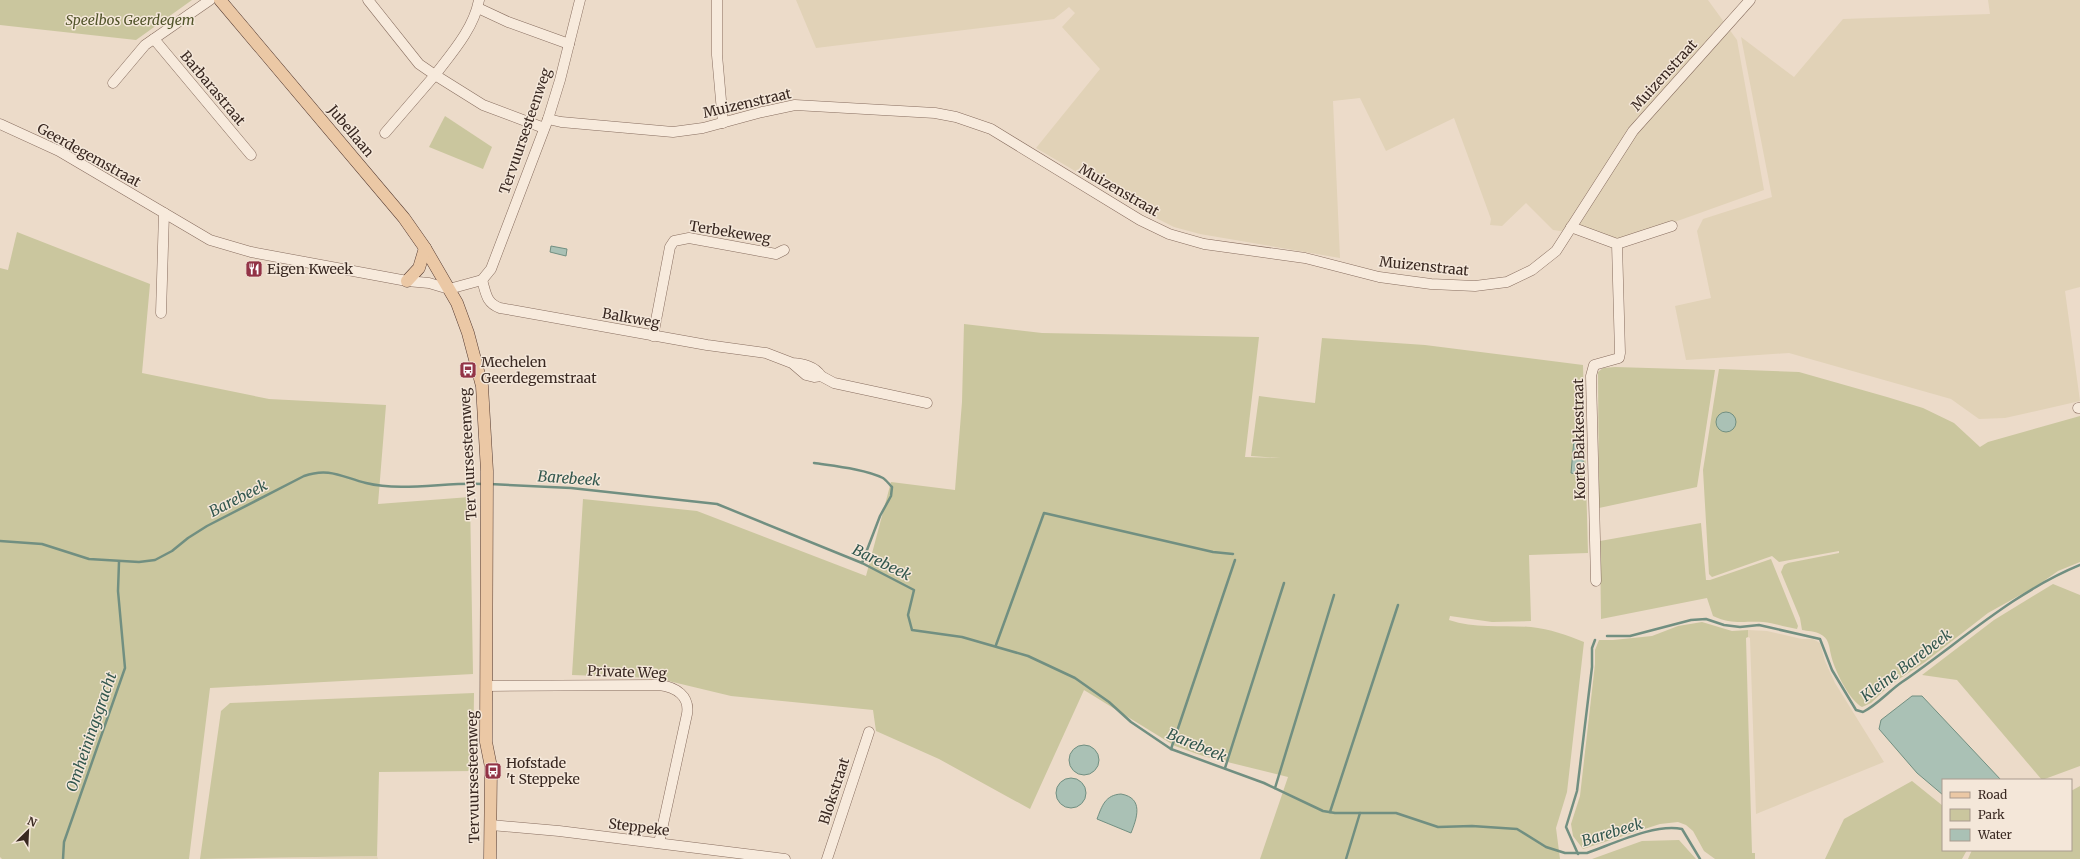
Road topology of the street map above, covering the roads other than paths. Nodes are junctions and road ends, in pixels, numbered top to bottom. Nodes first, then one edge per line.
1 (210, 0) edge
2 (220, 0) edge
3 (368, 0) edge
4 (580, 0) edge
5 (717, 0) edge
6 (1750, 0) edge
7 (478, 4) edge
8 (154, 39) junction
9 (569, 44) junction
10 (435, 75) junction
11 (113, 83) dead end
12 (723, 123) junction
13 (0, 124) edge
14 (546, 124) junction
15 (385, 133) dead end
16 (251, 155) dead end
17 (164, 213) junction
18 (1672, 226) dead end
19 (1571, 227) junction
20 (1617, 244) junction
21 (426, 248) junction
22 (784, 250) dead end
23 (482, 280) junction
24 (407, 281) junction
25 (449, 289) junction
26 (161, 313) dead end
27 (653, 336) junction
28 (927, 403) dead end
29 (1596, 581) dead end
30 (486, 686) junction
31 (869, 732) dead end
32 (491, 825) junction
33 (659, 843) junction
34 (713, 855) edge
35 (490, 859) edge
36 (785, 859) edge
37 (827, 859) edge

1 - 8 street
2 - 21 main road, Jubellaan
3 - 10 street, Muizenstraat
4 - 9 street, Tervuursesteenweg
5 - 12 street
6 - 19 street, Muizenstraat
7 - 9 street
7 - 10 street
8 - 11 street
8 - 16 street, Barbarastraat
9 - 14 street, Tervuursesteenweg
10 - 14 street, Muizenstraat
10 - 15 street
12 - 14 street, Muizenstraat
12 - 19 street, Muizenstraat
13 - 17 street, Geerdegemstraat
14 - 23 street, Tervuursesteenweg
17 - 24 street, Geerdegemstraat
17 - 26 street
18 - 20 street
19 - 20 street
20 - 29 street, Korte Bakkestraat
21 - 24 main road
21 - 25 main road, Jubellaan
22 - 27 street, Terbekeweg
23 - 25 street
23 - 27 street, Balkweg
24 - 25 street, Geerdegemstraat
25 - 30 main road, Tervuursesteenweg
27 - 28 street, Balkweg
30 - 32 main road, Tervuursesteenweg
30 - 33 street, Private Weg
31 - 37 street, Blokstraat
32 - 33 street, Steppeke
32 - 35 main road, Tervuursesteenweg
33 - 34 street, Steppeke
34 - 36 street, Steppeke

